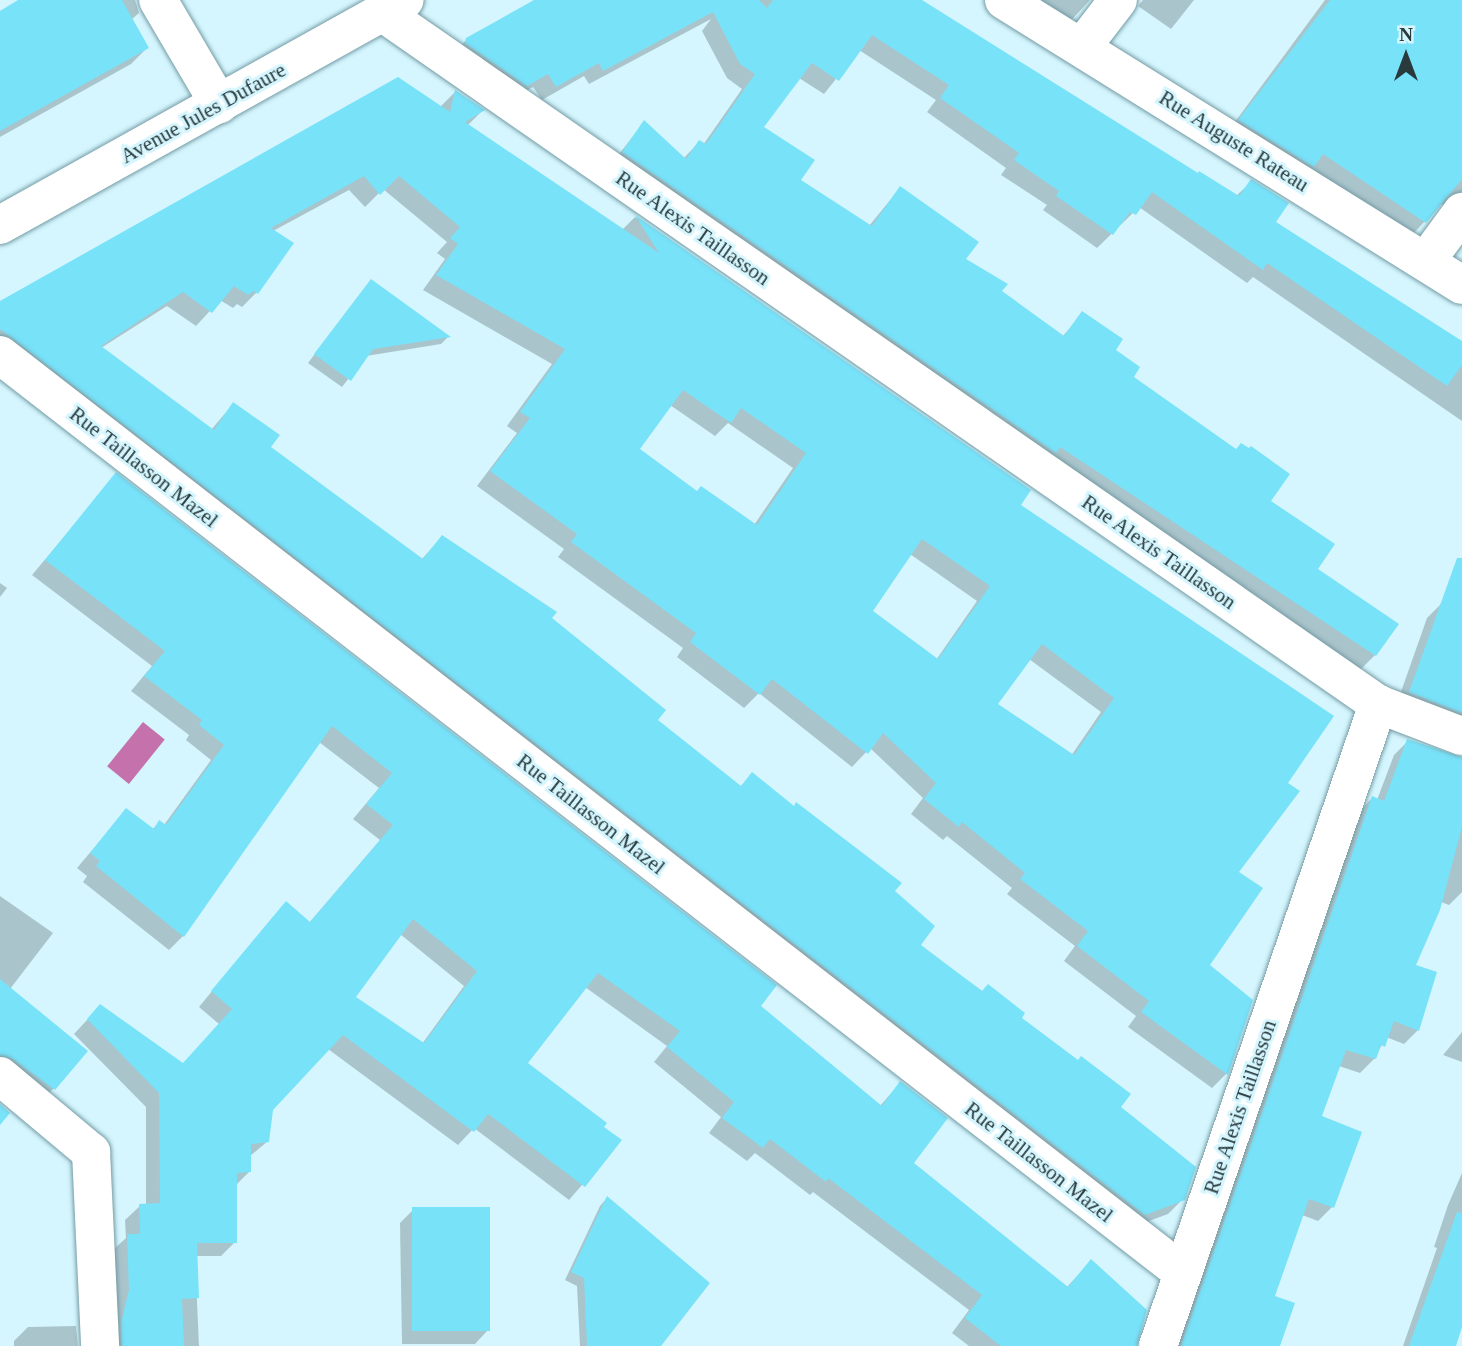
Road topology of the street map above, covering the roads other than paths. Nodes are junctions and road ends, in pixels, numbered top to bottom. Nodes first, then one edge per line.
1 (158, 0) edge
2 (1004, 0) edge
3 (1118, 0) edge
4 (394, 6) edge
5 (1082, 47) junction
6 (219, 104) junction
7 (1462, 212) edge
8 (0, 225) edge
9 (1426, 261) junction
10 (1462, 285) edge
11 (0, 355) edge
12 (1378, 704) junction
13 (1462, 736) edge
14 (0, 1076) edge
15 (1183, 1273) junction
16 (100, 1346) edge
17 (1158, 1346) edge

1 - 6 street
2 - 5 street, Rue Auguste Rateau
3 - 5 street
4 - 6 street, Avenue Jules Dufaure
4 - 12 street, Rue Alexis Taillasson
5 - 9 street, Rue Auguste Rateau
6 - 8 street, Avenue Jules Dufaure
7 - 9 street
9 - 10 street, Rue Auguste Rateau
11 - 15 street, Rue Taillasson Mazel
12 - 13 street
12 - 15 street, Rue Alexis Taillasson
14 - 16 street
15 - 17 street, Rue Alexis Taillasson

